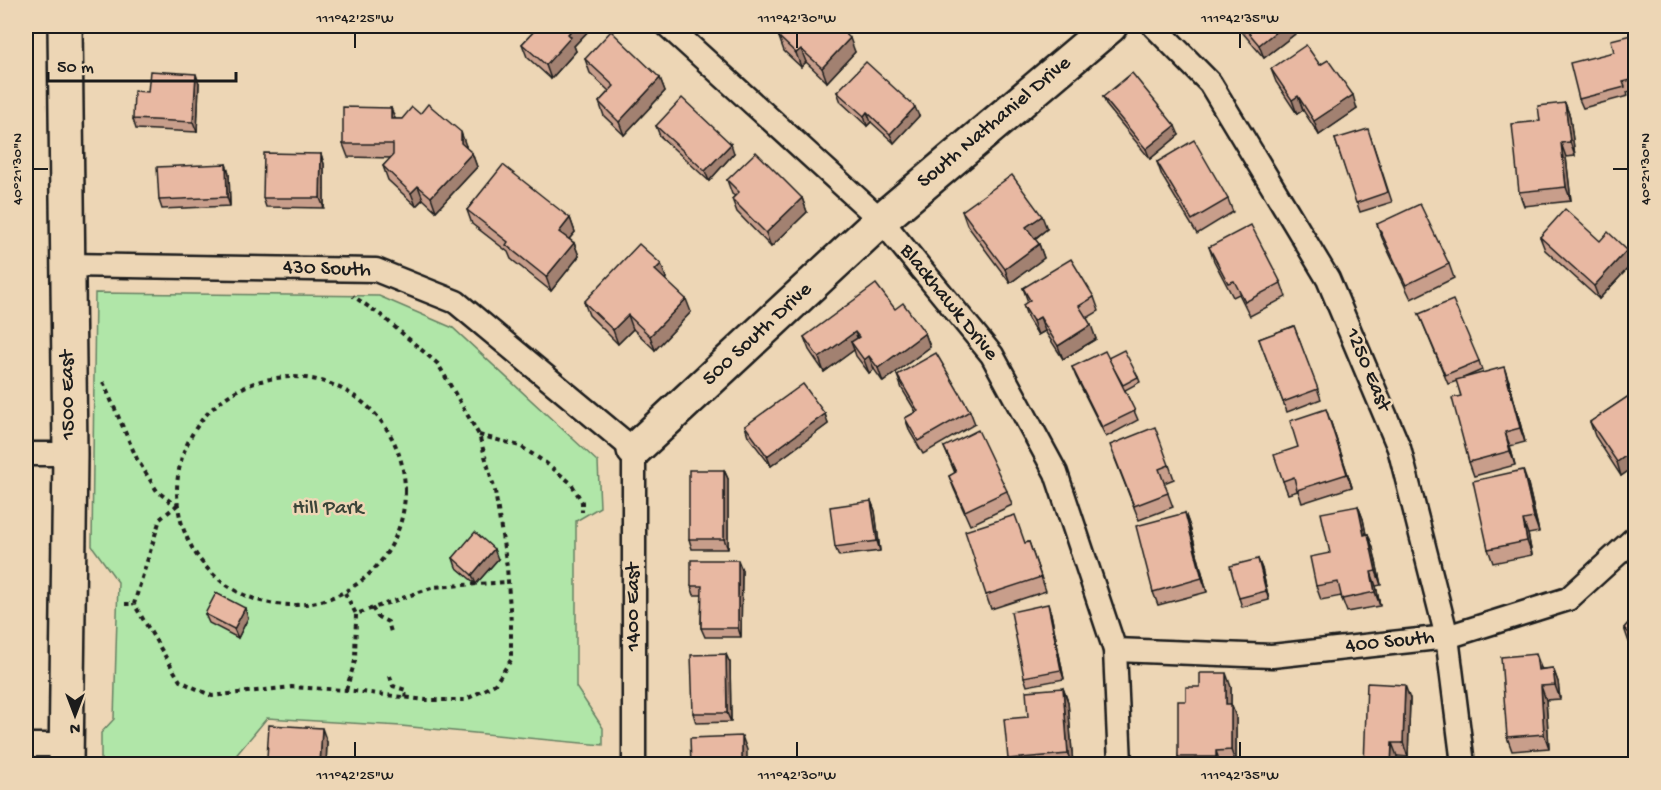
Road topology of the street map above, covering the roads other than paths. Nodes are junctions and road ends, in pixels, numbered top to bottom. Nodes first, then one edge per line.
1 (65, 26) edge
2 (668, 26) edge
3 (1110, 26) edge
4 (1154, 26) edge
5 (881, 220) junction
6 (68, 265) junction
7 (634, 450) junction
8 (26, 454) edge
9 (70, 454) junction
10 (1635, 537) edge
11 (1447, 637) junction
12 (1115, 650) junction
13 (26, 745) edge
14 (66, 755) edge
15 (634, 765) edge
16 (1120, 765) edge
17 (1463, 765) edge

1 - 6 street, 1500 East
2 - 5 street, Blackhawk Drive
3 - 5 street, South Nathaniel Drive
4 - 11 street, 1250 East
5 - 7 street, 500 South Drive
5 - 12 street, Blackhawk Drive
6 - 7 street, 430 South
6 - 9 street, 1500 East
7 - 15 street, 1400 East
8 - 9 street
9 - 14 street, 1500 East
10 - 11 street, 400 South
11 - 12 street, 400 South
11 - 17 street, 1250 East
12 - 16 street, Blackhawk Drive
13 - 14 street

